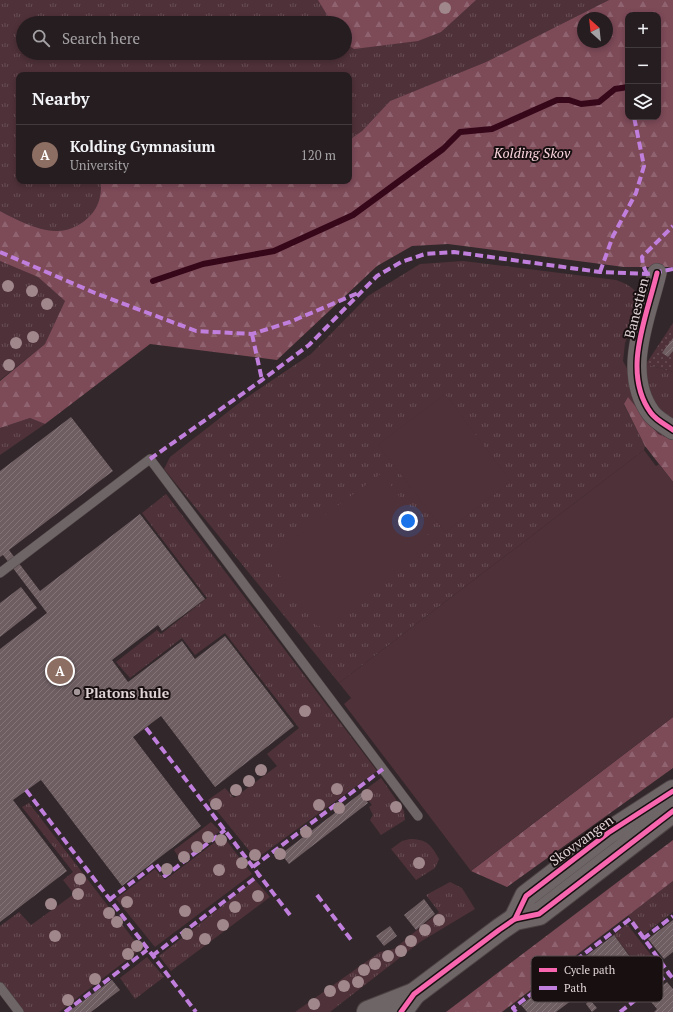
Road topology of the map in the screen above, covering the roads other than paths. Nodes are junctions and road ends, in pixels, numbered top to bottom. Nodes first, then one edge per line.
1 (657, 273) dead end
2 (673, 430) edge
3 (0, 573) edge
4 (673, 791) edge
5 (673, 810) edge
6 (418, 816) dead end
7 (515, 919) junction
8 (0, 987) edge
9 (414, 994) junction
10 (19, 1012) edge
11 (368, 1012) edge
12 (401, 1012) edge

1 - 2 street, Banestien
3 - 6 lane
4 - 7 street, Skovvangen
5 - 7 street, Skovvangen
7 - 9 street, Skovvangen
8 - 10 lane
9 - 11 street, Skovvangen
9 - 12 street, Skovvangen

